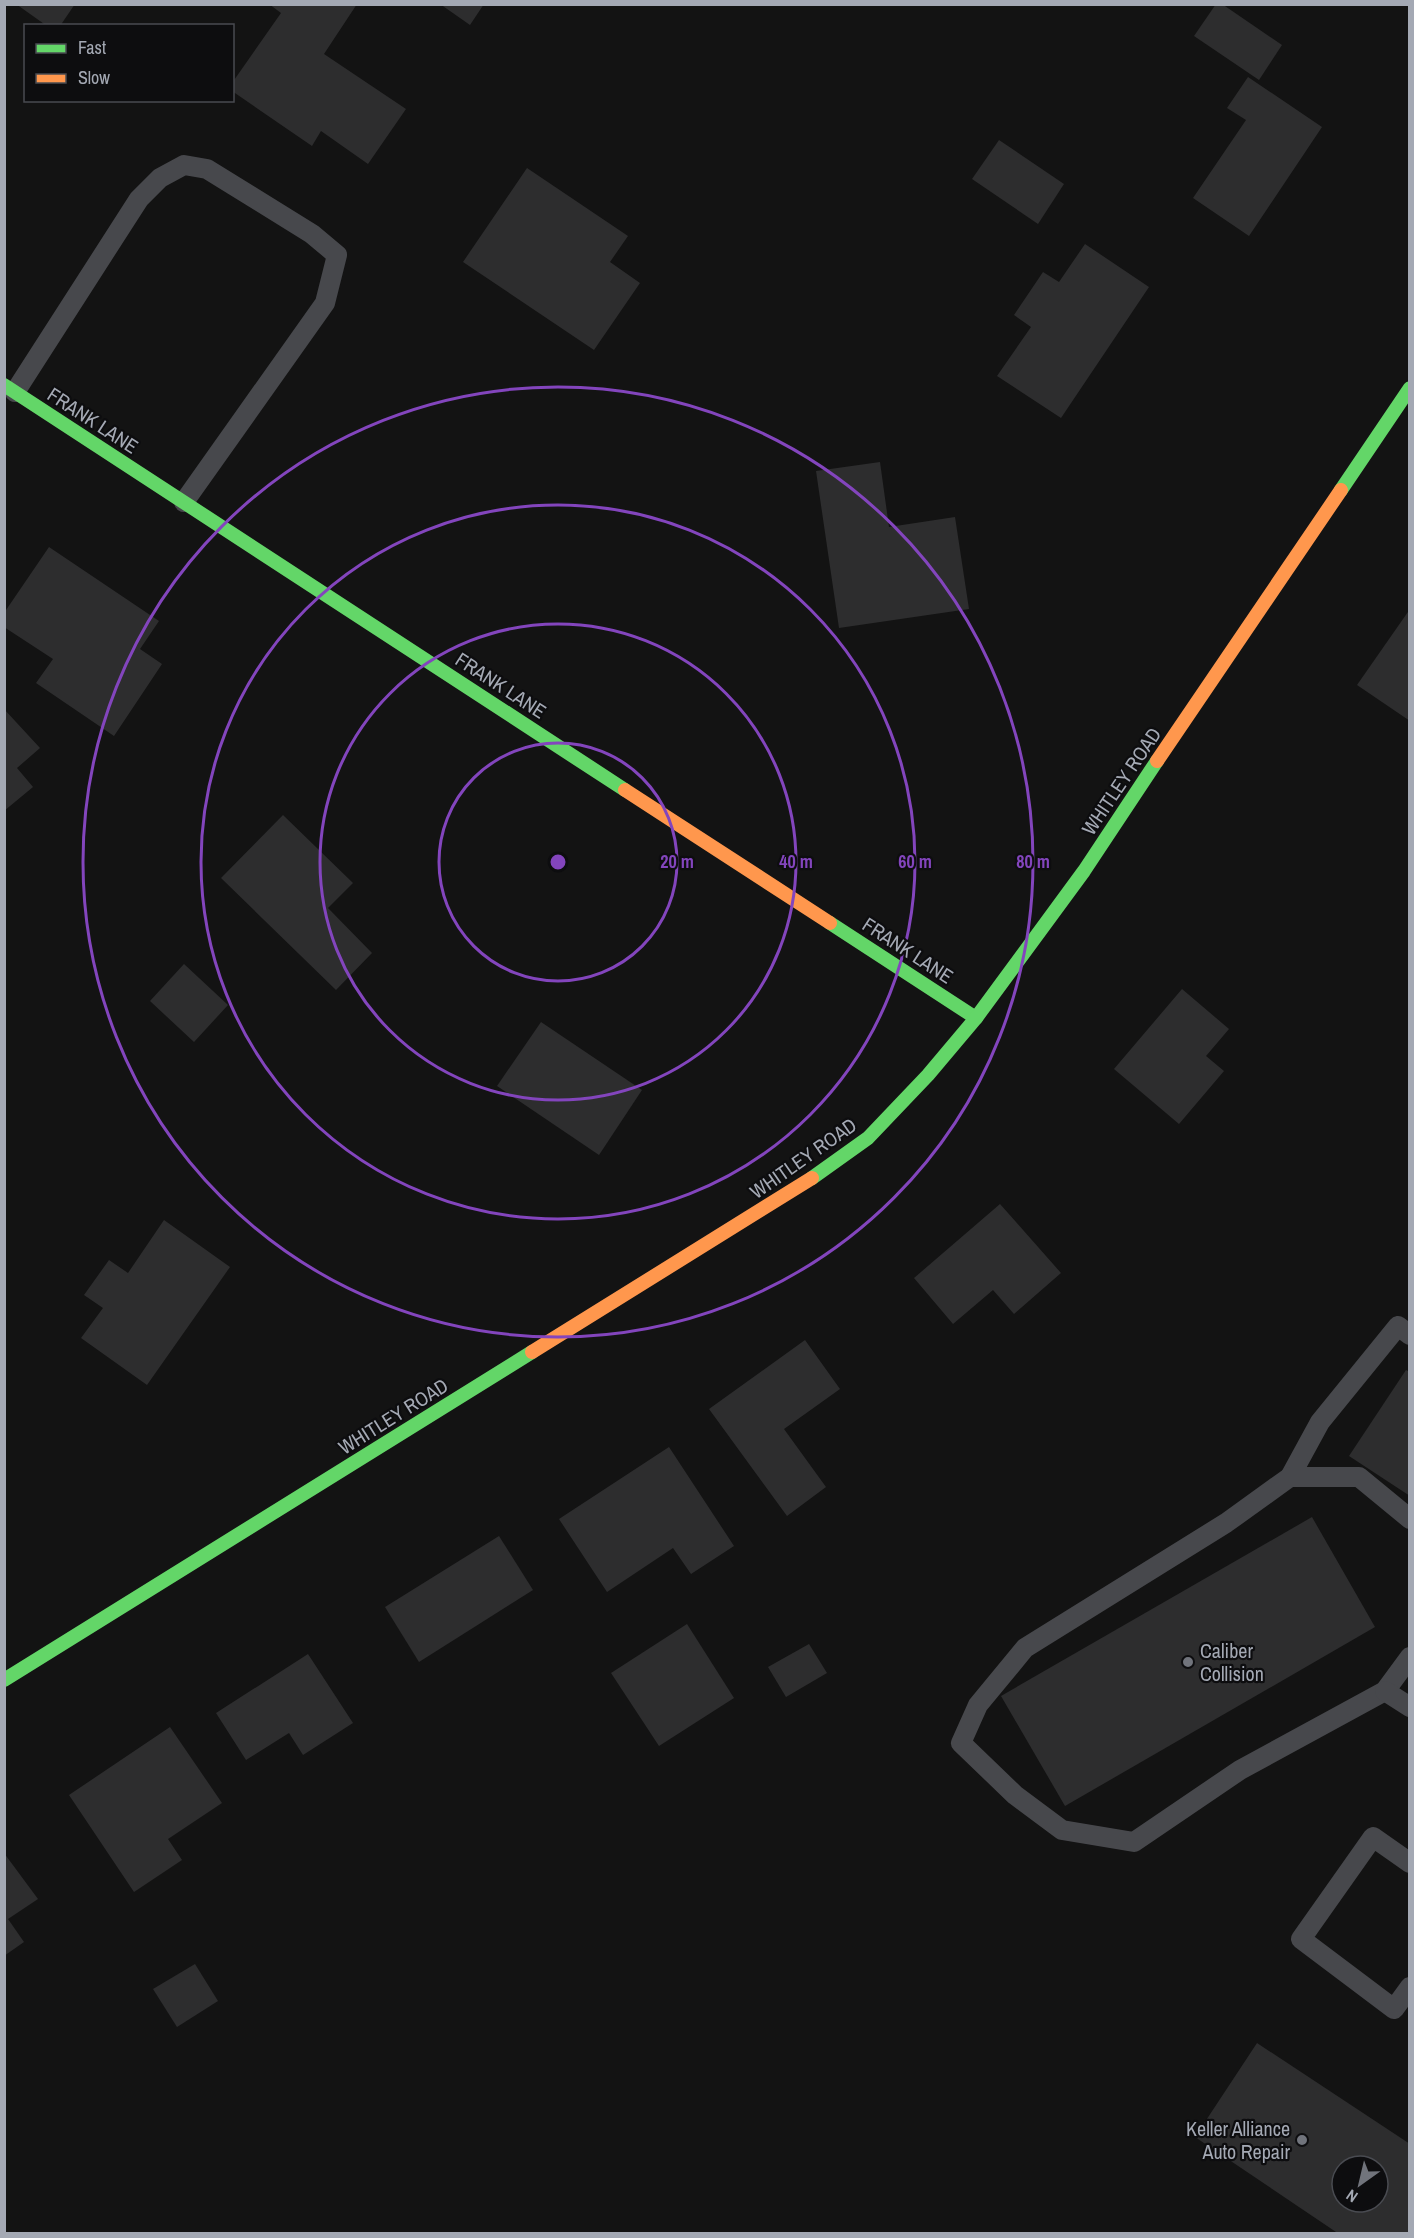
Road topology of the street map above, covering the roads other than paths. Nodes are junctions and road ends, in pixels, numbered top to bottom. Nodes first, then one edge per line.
1 (1410, 388) edge
2 (10, 389) edge
3 (184, 502) junction
4 (976, 1018) junction
5 (1410, 1335) edge
6 (1290, 1477) junction
7 (1410, 1519) edge
8 (1410, 1657) edge
9 (4, 1680) edge
10 (1385, 1691) junction
11 (1410, 1707) edge
12 (1410, 1863) edge
13 (1410, 1987) edge

1 - 4 street, WHITLEY ROAD
2 - 3 street, FRANK LANE
2 - 3 lane
3 - 4 street, FRANK LANE
4 - 9 street, WHITLEY ROAD
5 - 6 lane
6 - 7 lane
6 - 10 lane
8 - 10 lane
10 - 11 lane
12 - 13 lane

